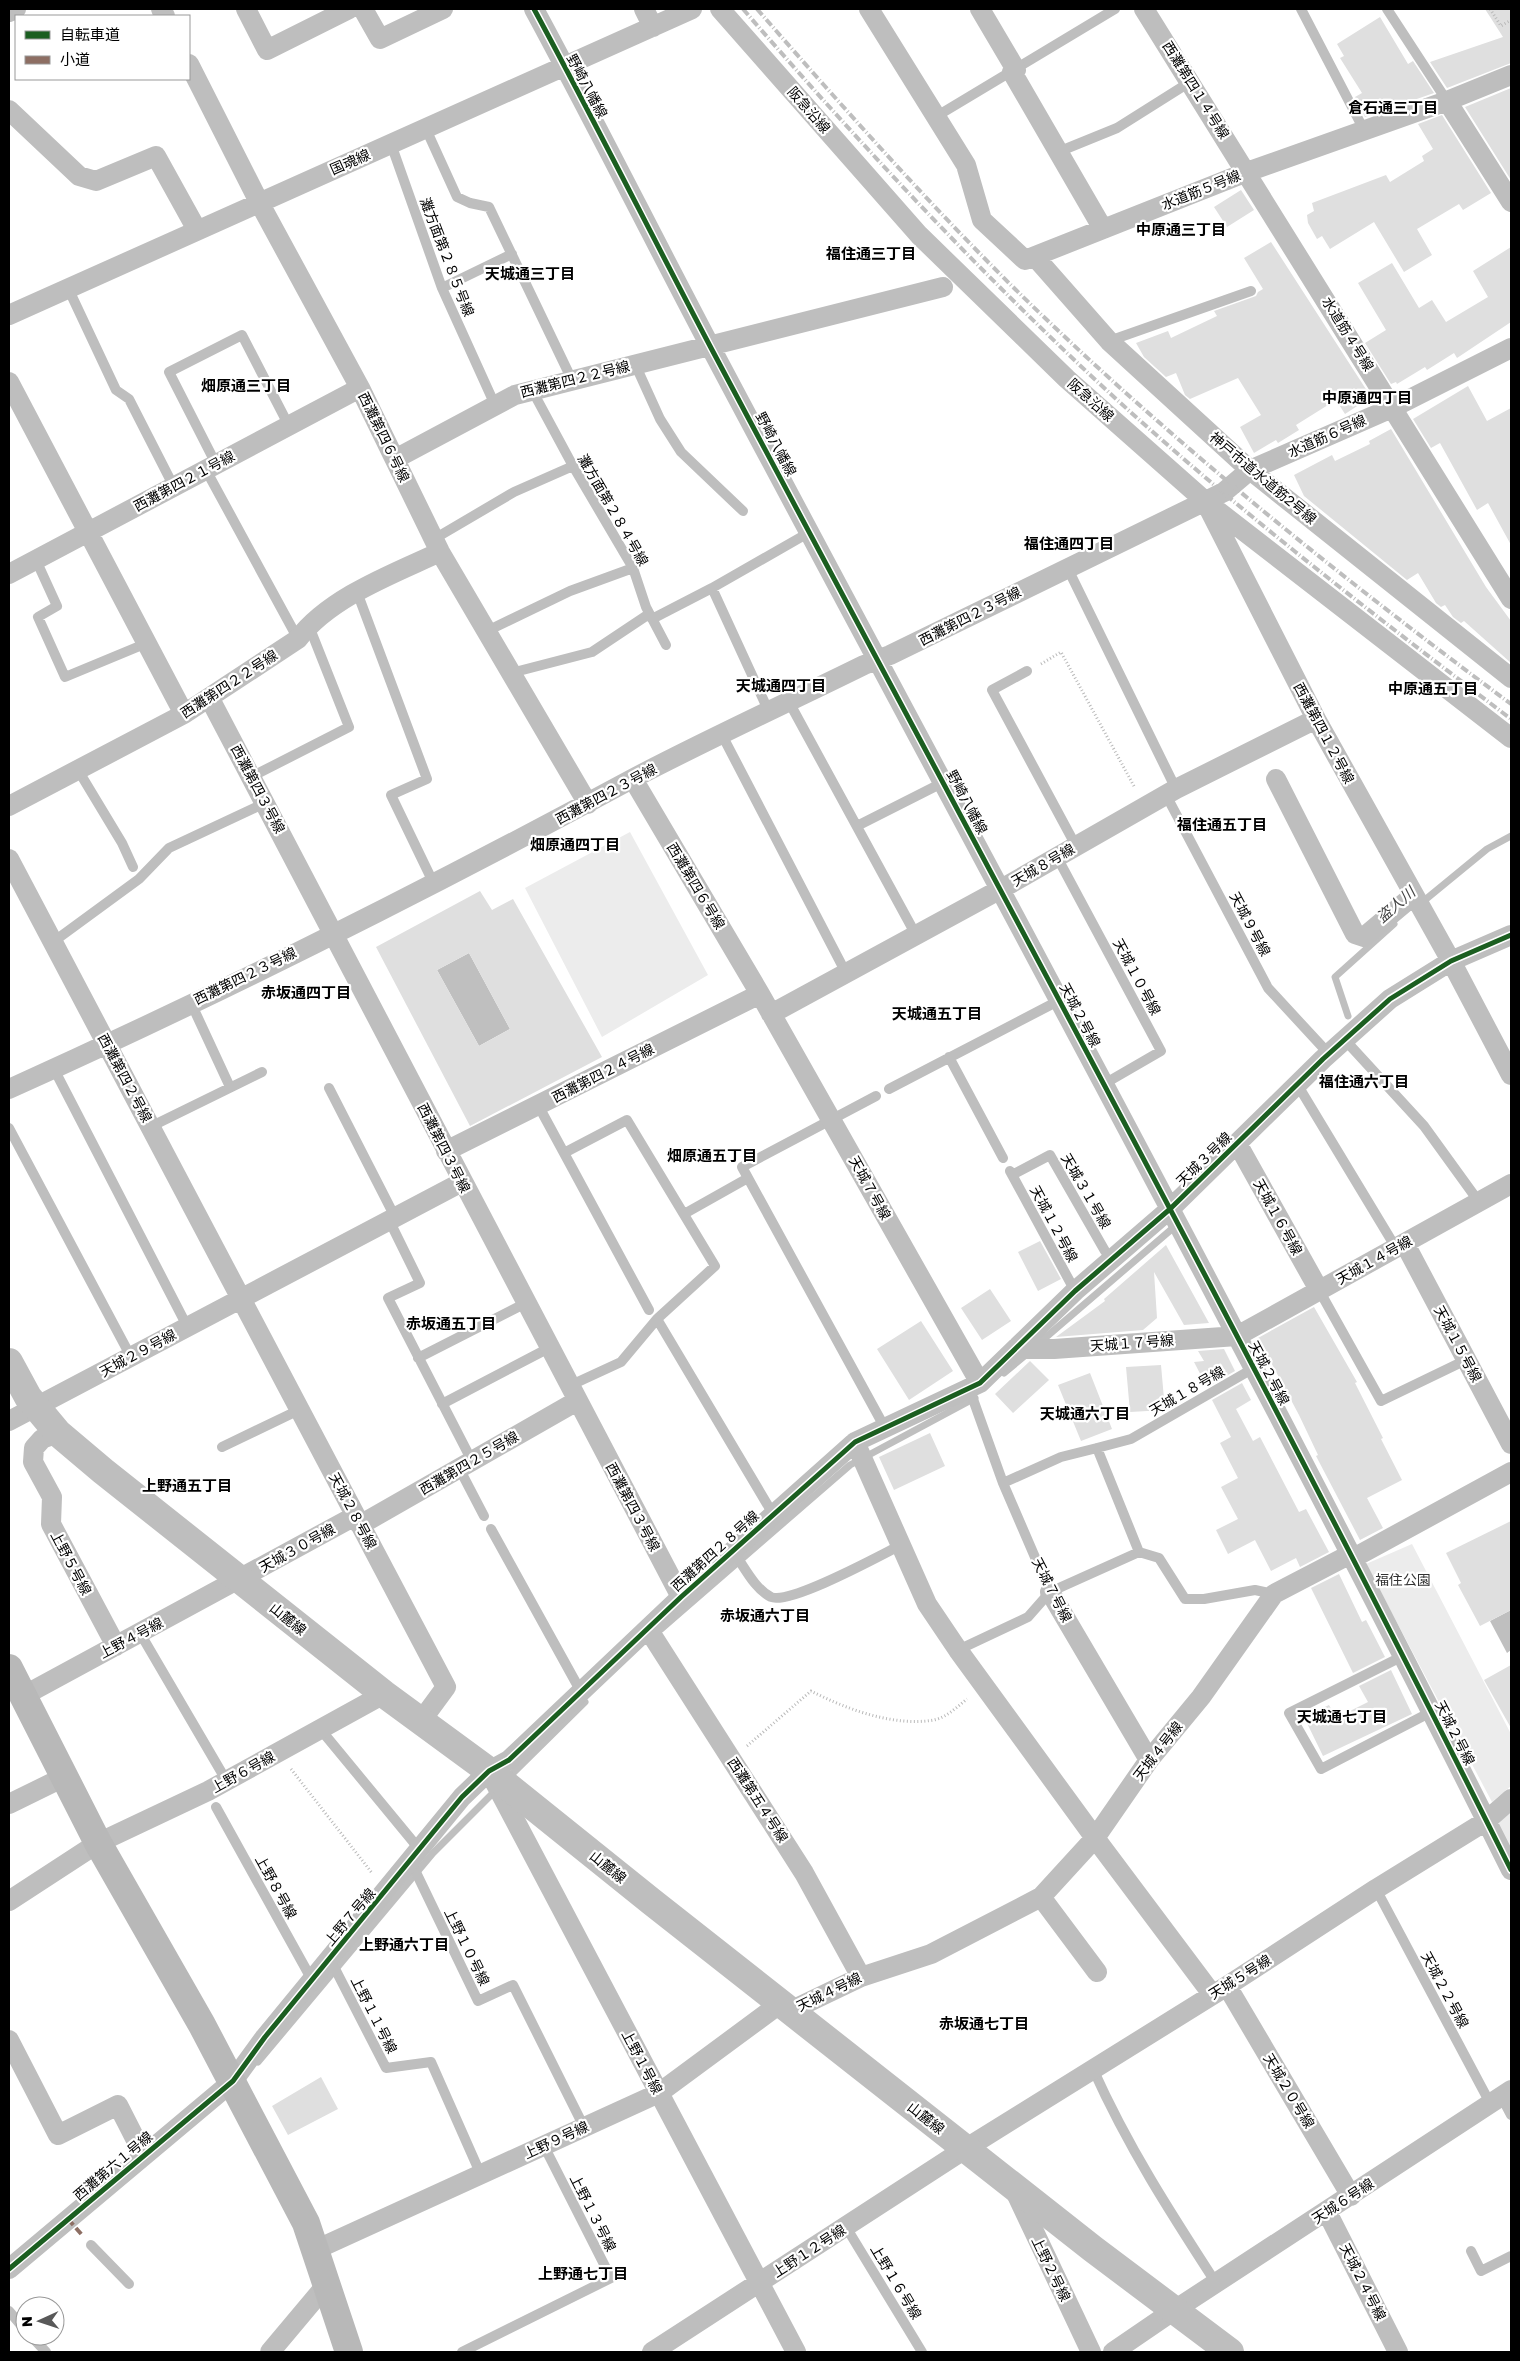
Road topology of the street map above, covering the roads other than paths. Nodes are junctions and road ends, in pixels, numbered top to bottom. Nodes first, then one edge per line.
1 (16, 9) edge
2 (246, 9) edge
3 (349, 9) edge
4 (363, 9) edge
5 (442, 9) edge
6 (534, 9) edge
7 (644, 9) edge
8 (692, 9) edge
9 (720, 9) edge
10 (869, 9) edge
11 (980, 9) edge
12 (1115, 9) edge
13 (1144, 9) edge
14 (1301, 9) edge
15 (1387, 9) edge
16 (9, 12) edge
17 (653, 27) junction
18 (190, 66) edge
19 (565, 67) junction
20 (1014, 71) junction
21 (1511, 75) edge
22 (1190, 82) junction
23 (1447, 101) junction
24 (9, 110) edge
25 (937, 116) junction
26 (426, 128) junction
27 (1364, 130) junction
28 (391, 144) junction
29 (1058, 152) junction
30 (1252, 170) junction
31 (259, 202) junction
32 (1511, 202) edge
33 (1103, 229) junction
34 (197, 230) junction
35 (512, 254) junction
36 (1036, 257) junction
37 (943, 287) dead end
38 (68, 288) junction
39 (442, 288) junction
40 (1251, 291) dead end
41 (9, 315) edge
42 (1109, 341) junction
43 (710, 346) junction
44 (1511, 348) edge
45 (635, 364) junction
46 (572, 380) junction
47 (9, 382) edge
48 (360, 388) junction
49 (532, 390) junction
50 (495, 405) junction
51 (1394, 407) junction
52 (289, 426) junction
53 (395, 459) junction
54 (573, 466) junction
55 (211, 467) junction
56 (1250, 470) junction
57 (174, 486) junction
58 (1205, 501) junction
59 (743, 511) dead end
60 (88, 532) junction
61 (810, 532) junction
62 (437, 545) junction
63 (36, 560) junction
64 (1067, 567) junction
65 (633, 568) junction
66 (9, 574) edge
67 (712, 588) junction
68 (357, 592) junction
69 (1511, 599) edge
70 (651, 616) junction
71 (487, 631) junction
72 (303, 632) junction
73 (147, 643) junction
74 (666, 645) dead end
75 (879, 659) junction
76 (1027, 671) road end
77 (511, 673) junction
78 (1511, 678) edge
79 (210, 699) junction
80 (789, 702) junction
81 (770, 712) junction
82 (184, 714) junction
83 (1316, 719) junction
84 (722, 735) junction
85 (1511, 738) edge
86 (78, 770) junction
87 (252, 777) junction
88 (633, 779) junction
89 (1276, 779) dead end
90 (944, 782) junction
91 (1171, 792) junction
92 (265, 803) junction
93 (588, 804) junction
94 (9, 806) edge
95 (857, 826) junction
96 (1076, 846) junction
97 (1058, 857) junction
98 (9, 859) edge
99 (133, 867) dead end
100 (434, 882) junction
101 (1001, 889) junction
102 (1415, 896) junction
103 (333, 933) junction
104 (916, 935) junction
105 (1511, 935) edge
106 (53, 942) junction
107 (1451, 961) junction
108 (846, 973) junction
109 (760, 994) junction
110 (1060, 1000) junction
111 (191, 1003) junction
112 (771, 1014) junction
113 (1345, 1040) junction
114 (107, 1044) junction
115 (1328, 1054) junction
116 (949, 1057) junction
117 (54, 1069) junction
118 (262, 1072) dead end
119 (1511, 1075) edge
120 (1104, 1084) junction
121 (1297, 1084) junction
122 (230, 1087) junction
123 (329, 1088) dead end
124 (9, 1089) edge
125 (889, 1089) dead end
126 (876, 1096) dead end
127 (538, 1105) junction
128 (830, 1119) junction
129 (150, 1127) junction
130 (9, 1128) edge
131 (1237, 1143) junction
132 (446, 1150) junction
133 (564, 1153) junction
134 (1003, 1158) dead end
135 (1011, 1173) joint
136 (748, 1178) junction
137 (462, 1182) junction
138 (1511, 1184) edge
139 (1479, 1202) junction
140 (1170, 1209) junction
141 (684, 1214) junction
142 (392, 1219) junction
143 (1400, 1246) junction
144 (1105, 1251) dead end
145 (1319, 1290) junction
146 (1074, 1291) junction
147 (240, 1298) junction
148 (526, 1303) junction
149 (649, 1310) dead end
150 (657, 1319) junction
151 (187, 1326) junction
152 (1238, 1336) junction
153 (1022, 1347) junction
154 (549, 1348) junction
155 (131, 1357) junction
156 (418, 1358) junction
157 (1466, 1360) junction
158 (9, 1362) edge
159 (1254, 1368) junction
160 (974, 1389) junction
161 (573, 1393) junction
162 (442, 1404) junction
163 (37, 1408) junction
164 (299, 1410) junction
165 (9, 1421) edge
166 (885, 1428) junction
167 (58, 1433) junction
168 (1511, 1444) edge
169 (222, 1447) dead end
170 (1097, 1448) junction
171 (859, 1452) junction
172 (466, 1464) junction
173 (1511, 1472) edge
174 (1003, 1483) junction
175 (773, 1514) junction
176 (484, 1516) dead end
177 (357, 1520) junction
178 (491, 1529) dead end
179 (901, 1545) junction
180 (733, 1551) junction
181 (1139, 1552) junction
182 (1353, 1558) junction
183 (239, 1579) junction
184 (1050, 1592) junction
185 (1274, 1594) junction
186 (681, 1597) junction
187 (648, 1630) junction
188 (140, 1633) junction
189 (116, 1646) junction
190 (958, 1650) junction
191 (1403, 1656) junction
192 (9, 1668) edge
193 (580, 1690) junction
194 (384, 1694) junction
195 (23, 1696) junction
196 (1431, 1712) junction
197 (421, 1721) junction
198 (322, 1730) junction
199 (1149, 1760) junction
200 (64, 1777) junction
201 (493, 1779) junction
202 (226, 1780) junction
203 (1511, 1799) edge
204 (9, 1804) edge
205 (216, 1807) dead end
206 (1486, 1820) junction
207 (1095, 1838) junction
208 (98, 1843) junction
209 (414, 1858) junction
210 (1511, 1870) edge
211 (1376, 1889) junction
212 (1041, 1897) junction
213 (9, 1901) edge
214 (330, 1960) junction
215 (1097, 1972) dead end
216 (861, 1976) junction
217 (312, 1980) junction
218 (1219, 1990) junction
219 (786, 2007) junction
220 (9, 2040) edge
221 (1093, 2068) junction
222 (233, 2082) junction
223 (659, 2093) junction
224 (1501, 2096) edge
225 (1511, 2115) edge
226 (584, 2127) junction
227 (544, 2146) junction
228 (965, 2148) junction
229 (144, 2156) junction
230 (481, 2175) junction
231 (1012, 2185) junction
232 (1351, 2196) junction
233 (1327, 2212) junction
234 (846, 2226) junction
235 (91, 2245) dead end
236 (316, 2250) junction
237 (1471, 2251) dead end
238 (1511, 2256) edge
239 (9, 2269) edge
240 (759, 2283) junction
241 (1216, 2283) junction
242 (129, 2284) dead end
243 (327, 2284) junction
244 (1173, 2310) junction
245 (270, 2352) edge
246 (349, 2352) edge
247 (462, 2352) edge
248 (652, 2352) edge
249 (796, 2352) edge
250 (922, 2352) edge
251 (1091, 2352) edge
252 (1114, 2352) edge
253 (1230, 2352) edge
254 (1398, 2352) edge

1 - 16 street
2 - 3 street
4 - 5 street
6 - 19 street, 野崎八幡線
7 - 17 street
8 - 17 street, 国魂線
9 - 58 street, 阪急沿線
10 - 25 street
11 - 20 street
12 - 20 lane
13 - 22 street, 西灘第四１４号線
14 - 27 lane
15 - 23 lane
17 - 19 street, 国魂線
18 - 31 street, 西灘第四６号線
19 - 26 street, 国魂線
19 - 43 street, 野崎八幡線
20 - 25 lane
20 - 29 street
21 - 23 street, 水道筋５号線
22 - 29 lane
22 - 30 street, 西灘第四１４号線
23 - 27 street, 水道筋５号線
23 - 32 street
24 - 34 street
25 - 36 street
26 - 28 street, 国魂線
26 - 35 lane
27 - 30 street, 水道筋５号線
28 - 31 street, 国魂線
28 - 39 lane, 灘方面第２８５号線
29 - 33 street
30 - 33 street, 水道筋５号線
30 - 51 street, 水道筋４号線
31 - 34 street, 国魂線
31 - 48 street, 西灘第四６号線
33 - 36 street, 水道筋５号線
34 - 38 street, 国魂線
35 - 39 lane
35 - 46 lane
36 - 42 street, 神戸市道水道筋2号線
37 - 43 street, 西灘第四２２号線
38 - 41 street, 国魂線
38 - 57 lane
39 - 50 lane, 灘方面第２８５号線
40 - 42 lane
42 - 56 street, 神戸市道水道筋2号線
43 - 45 street, 西灘第四２２号線
43 - 61 street, 野崎八幡線
44 - 51 street, 水道筋６号線
45 - 46 street, 西灘第四２２号線
45 - 59 lane
46 - 49 street, 西灘第四２２号線
47 - 60 street
48 - 52 street, 西灘第四２１号線
48 - 53 street, 西灘第四６号線
49 - 50 street, 西灘第四２２号線
49 - 54 lane, 灘方面第２８４号線
50 - 53 street, 西灘第四２２号線
51 - 56 street, 水道筋６号線
51 - 69 street, 水道筋４号線
52 - 55 street, 西灘第四２１号線
52 - 55 lane
53 - 62 street, 西灘第四６号線
54 - 62 lane
54 - 65 lane, 灘方面第２８４号線
55 - 57 street, 西灘第四２１号線
55 - 72 lane
56 - 58 street, 水道筋６号線
56 - 78 street, 神戸市道水道筋2号線
57 - 60 street, 西灘第四２１号線
58 - 64 street, 西灘第四２３号線
58 - 83 street, 西灘第四１２号線
58 - 85 street, 阪急沿線
60 - 63 street, 西灘第四２１号線
60 - 73 street
61 - 67 lane
61 - 75 street, 野崎八幡線
62 - 68 street, 西灘第四２２号線
62 - 71 street, 西灘第四６号線
63 - 66 street, 西灘第四２１号線
63 - 73 lane
64 - 75 street, 西灘第四２３号線
64 - 91 lane, 天城９号線
65 - 70 lane, 灘方面第２８４号線
65 - 71 lane
67 - 70 lane
67 - 81 lane
68 - 72 street, 西灘第四２２号線
68 - 100 lane
70 - 74 lane, 灘方面第２８４号線
70 - 77 lane
71 - 77 street, 西灘第四６号線
72 - 79 street, 西灘第四２２号線
72 - 87 lane
73 - 82 street
75 - 80 street, 西灘第四２３号線
75 - 90 street, 野崎八幡線
76 - 96 lane
77 - 93 street, 西灘第四６号線
79 - 82 street, 西灘第四２２号線
79 - 87 street, 西灘第四３号線
80 - 81 street, 西灘第四２３号線
80 - 95 lane
81 - 84 street, 西灘第四２３号線
82 - 86 street, 西灘第四２２号線
83 - 91 street, 天城８号線
83 - 102 street, 西灘第四１２号線
84 - 88 street, 西灘第四２３号線
84 - 108 lane
86 - 94 street, 西灘第四２２号線
86 - 99 lane
87 - 92 street, 西灘第四３号線
88 - 93 street, 西灘第四２３号線
88 - 109 street, 西灘第四６号線
89 - 102 street
90 - 95 lane
90 - 101 street, 野崎八幡線
91 - 96 street, 天城８号線
91 - 115 lane, 天城９号線
92 - 103 street, 西灘第四３号線
92 - 106 lane
93 - 100 street, 西灘第四２３号線
95 - 104 lane
96 - 97 street, 天城８号線
97 - 101 street, 天城８号線
97 - 120 lane, 天城１０号線
98 - 106 street, 西灘第四２号線
100 - 103 street, 西灘第四２３号線
101 - 104 street, 天城８号線
101 - 110 street, 天城２号線
102 - 107 street, 西灘第四１２号線
103 - 111 street, 西灘第四２３号線
103 - 132 street, 西灘第四３号線
104 - 108 street, 天城８号線
105 - 107 street, 天城３号線
106 - 114 street, 西灘第四２号線
107 - 113 street, 天城３号線
107 - 119 street, 西灘第四１２号線
108 - 112 street, 天城８号線
109 - 112 street, 天城７号線
109 - 127 street, 西灘第四２４号線
110 - 116 lane
110 - 120 street, 天城２号線
111 - 114 street, 西灘第四２３号線
111 - 122 lane
112 - 128 street, 天城７号線
113 - 115 street, 天城３号線
113 - 139 lane
114 - 117 street, 西灘第四２３号線
114 - 129 street, 西灘第四２号線
115 - 121 street, 天城３号線
116 - 125 lane
116 - 134 lane
117 - 124 street, 西灘第四２３号線
117 - 151 lane
118 - 122 lane
120 - 140 street, 天城２号線
121 - 131 street, 天城３号線
121 - 143 lane, 天城１５号線
122 - 129 lane
123 - 142 lane
126 - 128 lane
127 - 132 street, 西灘第四２４号線
127 - 133 lane
128 - 136 lane
128 - 160 street, 天城７号線
129 - 147 street, 西灘第四２号線
130 - 155 lane
131 - 140 street, 天城３号線
131 - 145 street, 天城１６号線
132 - 137 street, 西灘第四３号線
133 - 141 lane
133 - 149 lane
135 - 144 lane, 天城３１号線
135 - 146 lane, 天城１２号線
136 - 141 lane
136 - 166 lane
137 - 142 street
137 - 148 street, 西灘第四３号線
138 - 139 street, 天城１４号線
139 - 143 street, 天城１４号線
140 - 146 street, 天城３号線
140 - 152 street, 天城２号線
141 - 150 lane
142 - 147 street
142 - 156 lane
143 - 145 street, 天城１４号線
143 - 157 street, 天城１５号線
145 - 152 street, 天城１４号線
145 - 157 lane
146 - 153 street, 天城３号線
147 - 151 street, 天城２９号線
147 - 164 street, 天城２８号線
148 - 154 street, 西灘第四３号線
148 - 156 lane
150 - 161 lane
150 - 175 lane
151 - 155 street, 天城２９号線
152 - 153 street, 天城１７号線
152 - 159 street, 天城２号線
153 - 160 street, 天城３号線
154 - 161 street, 西灘第四３号線
154 - 162 lane
155 - 163 street, 天城２９号線
156 - 162 lane
157 - 168 street, 天城１５号線
158 - 163 main road, 山麓線
159 - 170 lane, 天城１８号線
159 - 182 street, 天城２号線
160 - 166 street, 西灘第四２８号線
160 - 174 lane, 天城７号線
161 - 172 street, 西灘第四２５号線
161 - 186 street, 西灘第四３号線
162 - 172 lane
163 - 165 street, 天城２９号線
163 - 167 main road, 山麓線
164 - 169 lane
164 - 177 street, 天城２８号線
166 - 171 street, 西灘第四２８号線
167 - 183 main road, 山麓線
167 - 189 street, 上野５号線
170 - 174 lane, 天城１８号線
170 - 181 lane
171 - 175 street, 西灘第四２８号線
171 - 179 street, 天城２０号線
172 - 176 lane
172 - 177 street, 西灘第四２５号線
173 - 182 street, 天城４号線
174 - 184 lane, 天城７号線
175 - 180 street, 西灘第四２８号線
177 - 183 street, 天城３０号線
177 - 197 street, 天城２８号線
178 - 193 lane
179 - 180 lane
179 - 190 street, 天城２０号線
180 - 186 street, 西灘第四２８号線
181 - 184 lane
181 - 185 lane
182 - 185 street, 天城４号線
182 - 191 street, 天城２号線
183 - 188 street, 上野４号線
183 - 194 main road, 山麓線
184 - 190 lane
184 - 199 street, 天城７号線
185 - 199 street, 天城４号線
186 - 187 street, 西灘第四２８号線
187 - 193 street, 西灘第四２８号線
187 - 216 street, 西灘第五４号線
188 - 189 street, 上野４号線
188 - 202 lane
189 - 195 street, 上野４号線
190 - 207 street, 天城２０号線
191 - 196 street, 天城２号線
191 - 196 lane
192 - 195 street
193 - 201 street, 西灘第四２８号線
194 - 197 main road, 山麓線
194 - 198 street, 上野６号線
195 - 200 street
196 - 206 street, 天城２号線
197 - 201 main road, 山麓線
198 - 202 street, 上野６号線
198 - 209 lane, 上野１０号線
199 - 207 street, 天城４号線
200 - 204 street
200 - 208 street
201 - 209 street, 上野７号線
201 - 219 main road, 山麓線
201 - 223 street, 上野１号線
202 - 208 street, 上野６号線
203 - 206 street, 天城５号線
205 - 217 lane, 上野８号線
206 - 210 street, 天城２号線
206 - 211 street, 天城５号線
207 - 212 street, 天城４号線
207 - 218 street, 天城２０号線
208 - 213 street, 上野６号線
208 - 222 street
209 - 214 street, 上野７号線
209 - 226 lane, 上野１０号線
211 - 218 street, 天城５号線
211 - 224 lane, 天城２２号線
212 - 215 street
212 - 216 street, 天城４号線
214 - 217 street, 上野７号線
214 - 230 lane, 上野１１号線
216 - 219 street, 天城４号線
217 - 222 street, 上野７号線
218 - 221 street, 天城５号線
218 - 232 street, 天城２０号線
219 - 223 street, 上野９号線
219 - 228 main road, 山麓線
220 - 229 street
221 - 228 street, 天城５号線
221 - 241 lane
222 - 229 street, 西灘第六１号線
222 - 236 street
223 - 226 street, 上野９号線
223 - 240 street, 上野１号線
224 - 225 lane, 天城２２号線
224 - 232 street, 天城６号線
226 - 227 street, 上野９号線
227 - 230 street, 上野９号線
227 - 247 lane, 上野１３号線
228 - 231 main road, 山麓線
228 - 234 street, 上野１２号線
229 - 239 street, 西灘第六１号線
230 - 236 street, 上野９号線
231 - 244 main road, 山麓線
231 - 251 street, 上野２号線
232 - 233 street, 天城６号線
233 - 241 street, 天城６号線
233 - 254 street, 天城２４号線
234 - 240 street, 上野１２号線
234 - 250 lane, 上野１６号線
235 - 242 lane
236 - 243 street
237 - 238 lane
240 - 248 street, 上野１２号線
240 - 249 street, 上野１号線
241 - 244 street, 天城６号線
243 - 245 street
243 - 246 street
244 - 252 street, 天城６号線
244 - 253 main road, 山麓線

